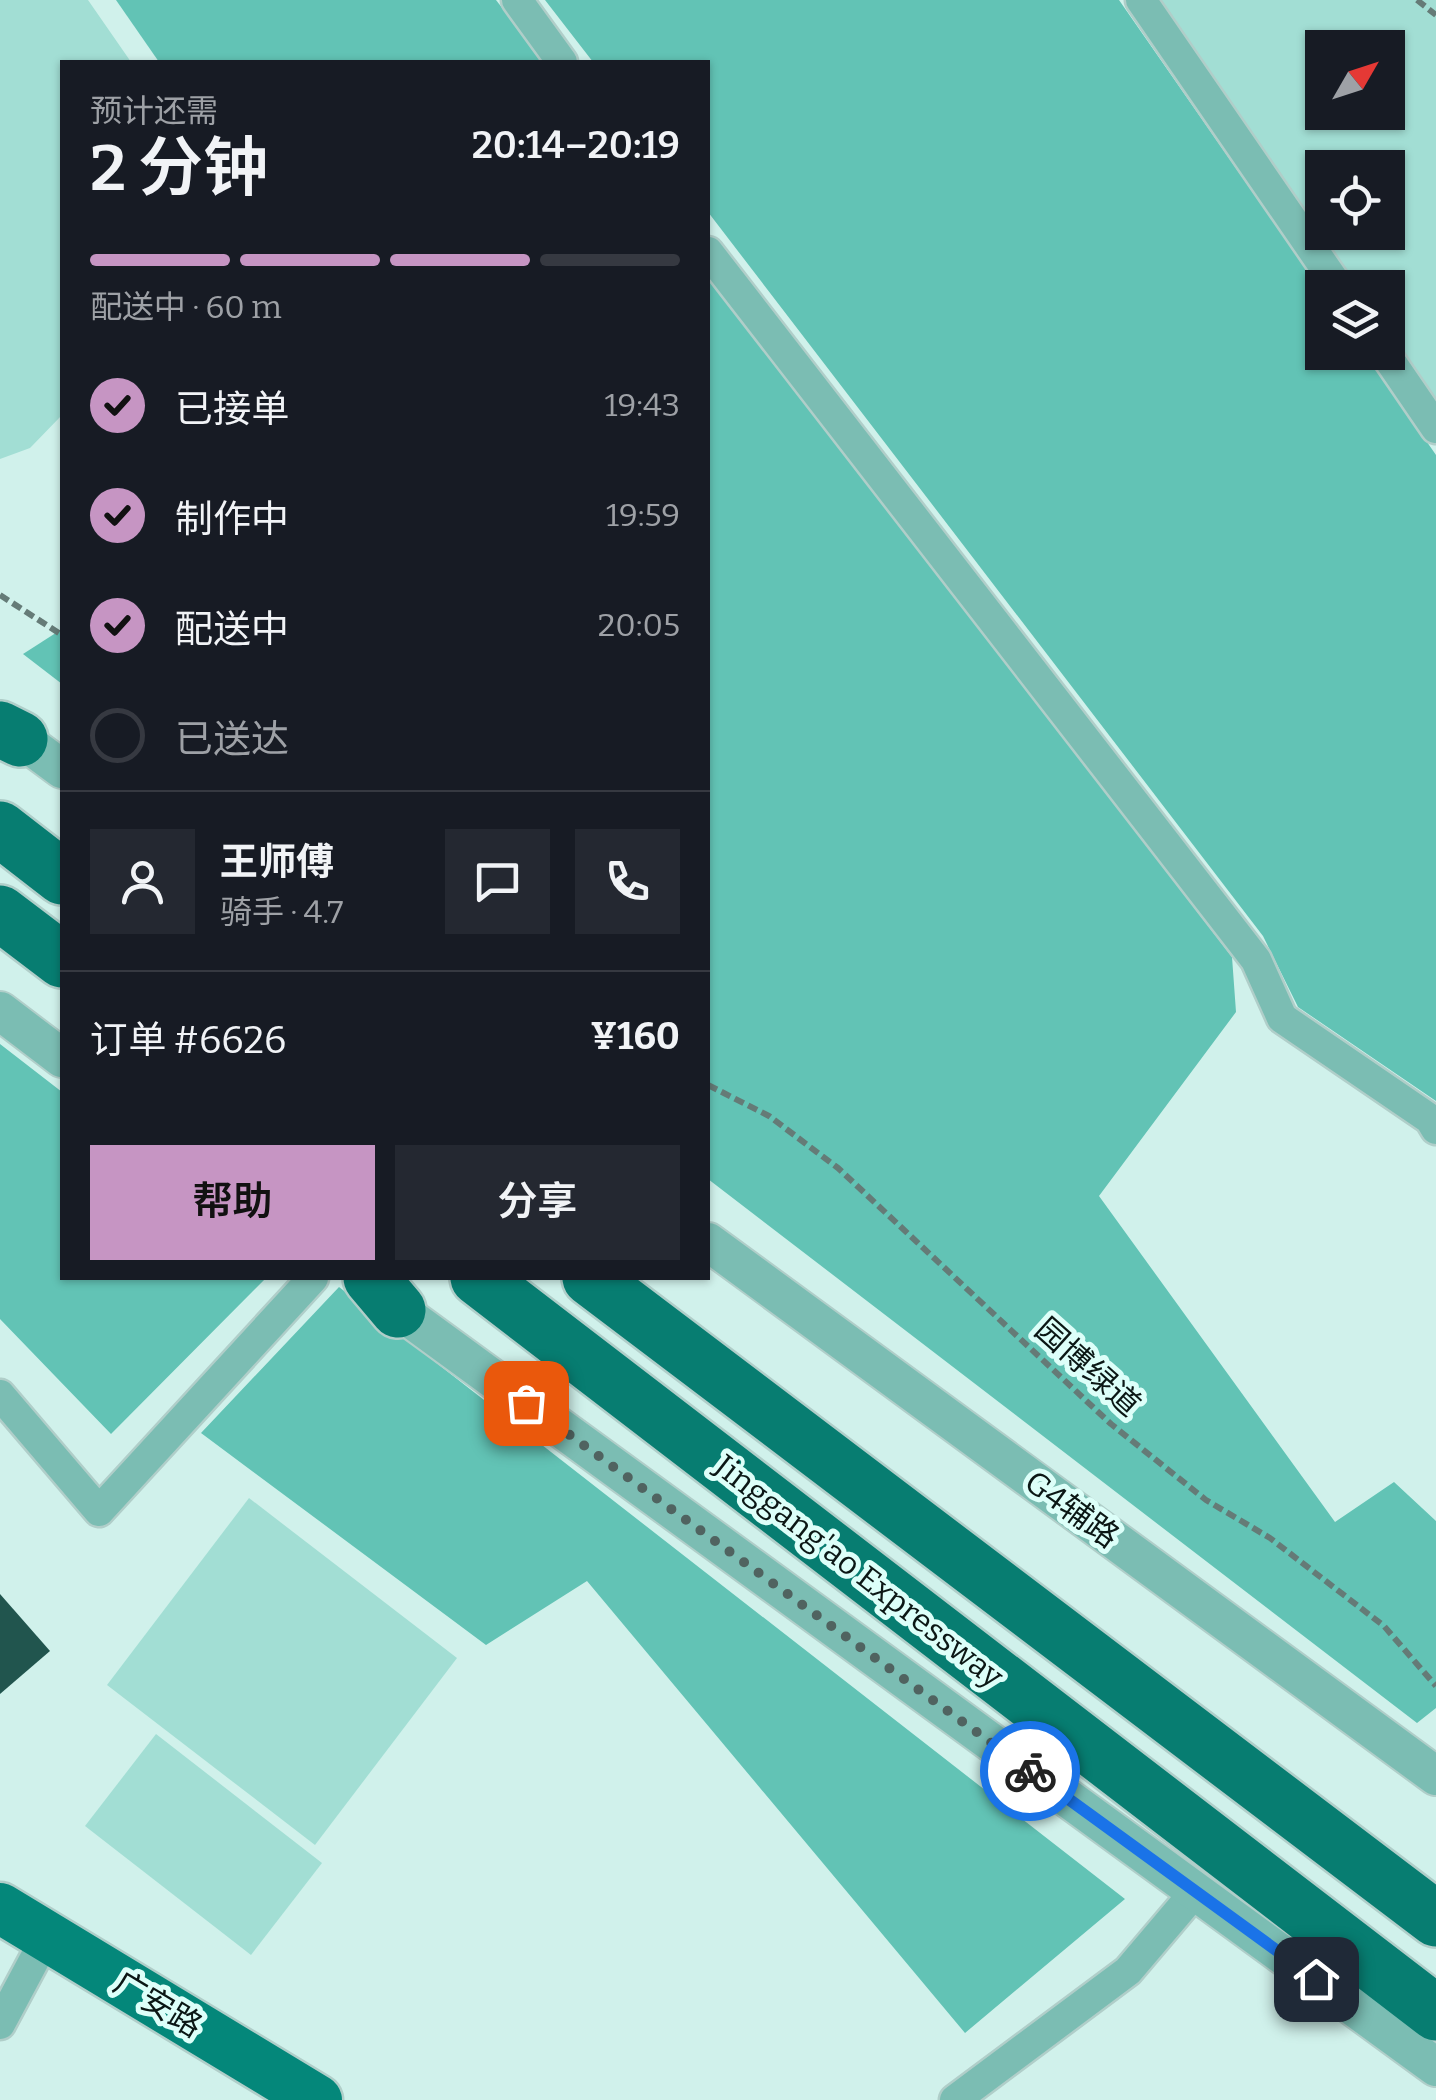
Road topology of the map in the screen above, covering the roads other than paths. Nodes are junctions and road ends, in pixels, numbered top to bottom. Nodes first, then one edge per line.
1 (516, 0) edge
2 (1141, 0) edge
3 (561, 60) edge
4 (710, 255) edge
5 (1327, 270) edge
6 (1396, 370) edge
7 (1436, 428) edge
8 (0, 830) edge
9 (60, 875) edge
10 (0, 912) edge
11 (60, 958) edge
12 (0, 1011) edge
13 (60, 1056) edge
14 (1436, 1128) edge
15 (710, 1243) edge
16 (311, 1280) edge
17 (359, 1280) edge
18 (481, 1280) edge
19 (593, 1280) edge
20 (385, 1294) edge
21 (0, 1395) edge
22 (1436, 1776) edge
23 (1196, 1892) junction
24 (1419, 1906) edge
25 (0, 1908) edge
26 (47, 1936) junction
27 (1436, 2012) edge
28 (0, 2024) edge
29 (1436, 2067) edge
30 (317, 2100) edge
31 (956, 2100) edge

1 - 3 street
2 - 5 street
4 - 14 street
6 - 7 street
8 - 9 highway
10 - 11 highway
12 - 13 street
15 - 22 street, G4辅路
16 - 21 street
17 - 20 street
18 - 27 highway, Jinggang'ao Expressway
19 - 24 highway
20 - 23 street
23 - 29 street
23 - 31 street
25 - 26 highway, 广安路
26 - 28 street
26 - 30 highway, 广安路

